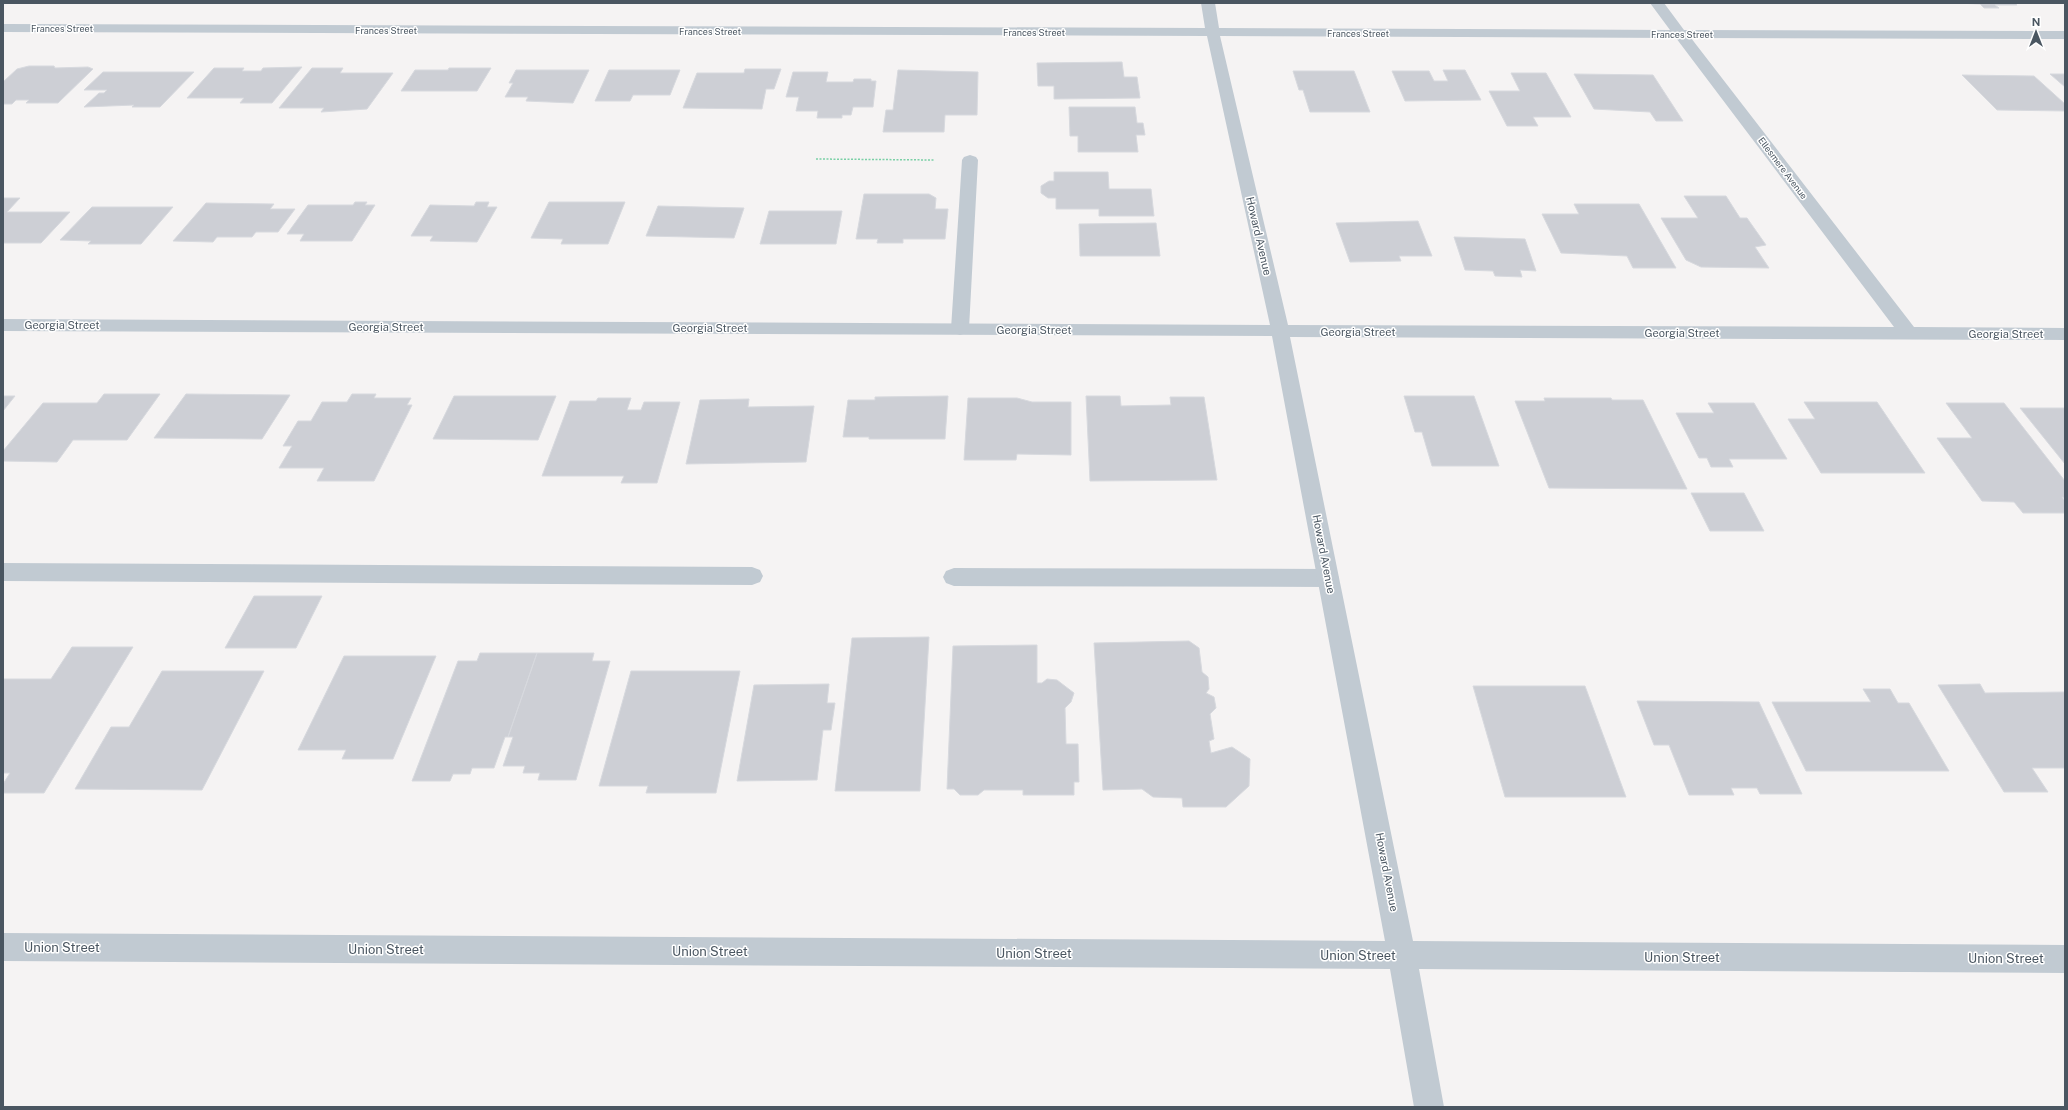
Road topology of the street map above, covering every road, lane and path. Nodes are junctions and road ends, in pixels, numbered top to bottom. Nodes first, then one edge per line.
1 (1208, 3) edge
2 (1657, 3) edge
3 (3, 28) edge
4 (1214, 32) junction
5 (1680, 34) junction
6 (2065, 35) edge
7 (816, 159) dead end
8 (970, 160) joint
9 (3, 325) edge
10 (960, 329) junction
11 (1280, 331) junction
12 (1909, 334) junction
13 (2065, 334) edge
14 (3, 572) edge
15 (752, 576) dead end
16 (954, 577) dead end
17 (1328, 578) junction
18 (3, 947) edge
19 (1403, 955) junction
20 (2065, 959) edge
21 (1429, 1107) edge

1 - 4 street, Howard Avenue
2 - 5 street, Ellesmere Avenue
3 - 4 street, Frances Street
4 - 5 street, Frances Street
4 - 11 street, Howard Avenue
5 - 6 street, Frances Street
5 - 12 street, Ellesmere Avenue
7 - 8 path
8 - 10 street
9 - 10 street, Georgia Street
10 - 11 street, Georgia Street
11 - 12 street, Georgia Street
11 - 17 street, Howard Avenue
12 - 13 street, Georgia Street
14 - 15 street
16 - 17 street
17 - 19 street, Howard Avenue
18 - 19 street, Union Street
19 - 20 street, Union Street
19 - 21 street, Howard Avenue

